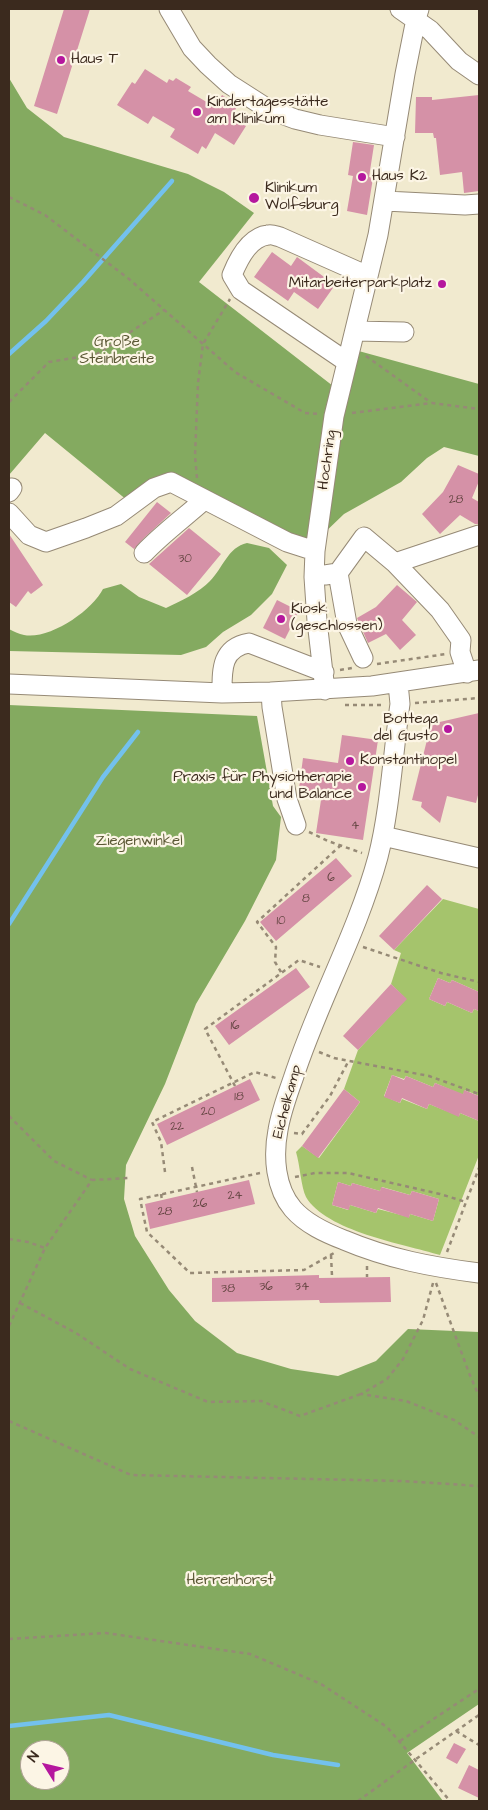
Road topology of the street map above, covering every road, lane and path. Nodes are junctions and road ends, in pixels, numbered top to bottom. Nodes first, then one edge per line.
1 (169, 9) edge
2 (412, 12) edge
3 (479, 74) edge
4 (395, 137) junction
5 (9, 197) edge
6 (385, 201) junction
7 (479, 204) edge
8 (368, 276) junction
9 (237, 286) junction
10 (164, 310) junction
11 (404, 332) dead end
12 (203, 344) junction
13 (351, 346) junction
14 (9, 402) edge
15 (432, 403) junction
16 (479, 409) edge
17 (334, 416) junction
18 (202, 498) junction
19 (9, 513) edge
20 (479, 535) edge
21 (316, 551) junction
22 (144, 553) dead end
23 (395, 563) junction
24 (338, 574) junction
25 (314, 577) junction
26 (460, 652) junction
27 (364, 663) junction
28 (473, 671) edge
29 (325, 681) junction
30 (398, 683) junction
31 (9, 684) edge
32 (271, 692) junction
33 (222, 693) junction
34 (296, 825) joint
35 (383, 836) junction
36 (340, 846) junction
37 (479, 858) edge
38 (377, 859) junction
39 (348, 941) junction
40 (281, 972) junction
41 (335, 972) junction
42 (479, 982) edge
43 (303, 1046) junction
44 (348, 1061) junction
45 (292, 1082) junction
46 (234, 1085) junction
47 (479, 1094) edge
48 (327, 1100) junction
49 (332, 1104) dead end
50 (9, 1116) edge
51 (277, 1131) junction
52 (304, 1131) junction
53 (310, 1135) dead end
54 (192, 1168) dead end
55 (479, 1168) edge
56 (165, 1172) dead end
57 (277, 1174) junction
58 (128, 1178) dead end
59 (230, 1178) junction
60 (92, 1180) junction
61 (232, 1184) dead end
62 (196, 1186) junction
63 (197, 1192) dead end
64 (161, 1194) junction
65 (162, 1200) dead end
66 (466, 1202) junction
67 (9, 1239) edge
68 (342, 1240) junction
69 (45, 1248) junction
70 (331, 1255) junction
71 (442, 1268) junction
72 (300, 1270) junction
73 (266, 1271) junction
74 (230, 1272) junction
75 (479, 1273) edge
76 (266, 1276) dead end
77 (300, 1276) dead end
78 (332, 1276) dead end
79 (229, 1277) dead end
80 (20, 1303) junction
81 (9, 1326) edge
82 (361, 1394) junction
83 (479, 1396) edge
84 (9, 1421) edge
85 (479, 1438) edge
86 (479, 1486) edge
87 (9, 1639) edge
88 (479, 1689) edge
89 (479, 1715) edge
90 (456, 1731) junction
91 (400, 1741) junction
92 (479, 1745) edge
93 (416, 1759) junction
94 (358, 1801) edge
95 (450, 1801) edge

1 - 4 street
2 - 3 street
2 - 4 street, Hochring
4 - 6 street, Hochring
5 - 10 path
6 - 7 street
6 - 8 street, Hochring
8 - 9 street
8 - 13 street, Hochring
9 - 12 path
9 - 13 street
10 - 12 path
10 - 14 path
11 - 13 street
12 - 17 path
12 - 18 path
13 - 15 path
13 - 17 street, Hochring
15 - 16 path
15 - 17 path
17 - 21 street, Hochring
18 - 19 street
18 - 21 street
18 - 22 street
20 - 23 street
21 - 25 street, Hochring
23 - 24 street
23 - 26 street
24 - 25 street
24 - 27 street
25 - 29 street, Hochring
26 - 27 path
26 - 28 street
27 - 29 path
28 - 30 street
29 - 30 street
29 - 32 street
29 - 33 street
30 - 35 street, Eichelkamp
31 - 33 street
32 - 33 street
32 - 34 street
34 - 36 path
35 - 37 street
35 - 38 street, Eichelkamp
36 - 38 path
36 - 40 path
38 - 39 street, Eichelkamp
39 - 41 street, Eichelkamp
39 - 42 path
40 - 41 path
40 - 46 path
41 - 43 street, Eichelkamp
43 - 44 path
43 - 45 street, Eichelkamp
44 - 47 path
44 - 48 path
45 - 46 path
45 - 51 street, Eichelkamp
46 - 56 path
48 - 49 path
48 - 52 path
50 - 60 path
51 - 52 path
51 - 57 street, Eichelkamp
52 - 53 path
54 - 62 path
55 - 66 path
57 - 59 path
57 - 66 path
57 - 68 street, Eichelkamp
58 - 60 path
59 - 61 path
59 - 62 path
60 - 69 path
62 - 63 path
62 - 64 path
64 - 65 path
64 - 74 path
66 - 71 path
67 - 69 path
68 - 70 path
68 - 71 street, Eichelkamp
69 - 80 path
70 - 72 path
70 - 78 path
71 - 75 street, Eichelkamp
72 - 73 path
72 - 77 path
73 - 74 path
73 - 76 path
74 - 79 path
80 - 81 path
80 - 82 path
82 - 83 path
82 - 85 path
84 - 86 path
87 - 91 path
88 - 91 path
89 - 90 path
90 - 92 path
90 - 93 path
91 - 93 path
93 - 94 path
93 - 95 path

